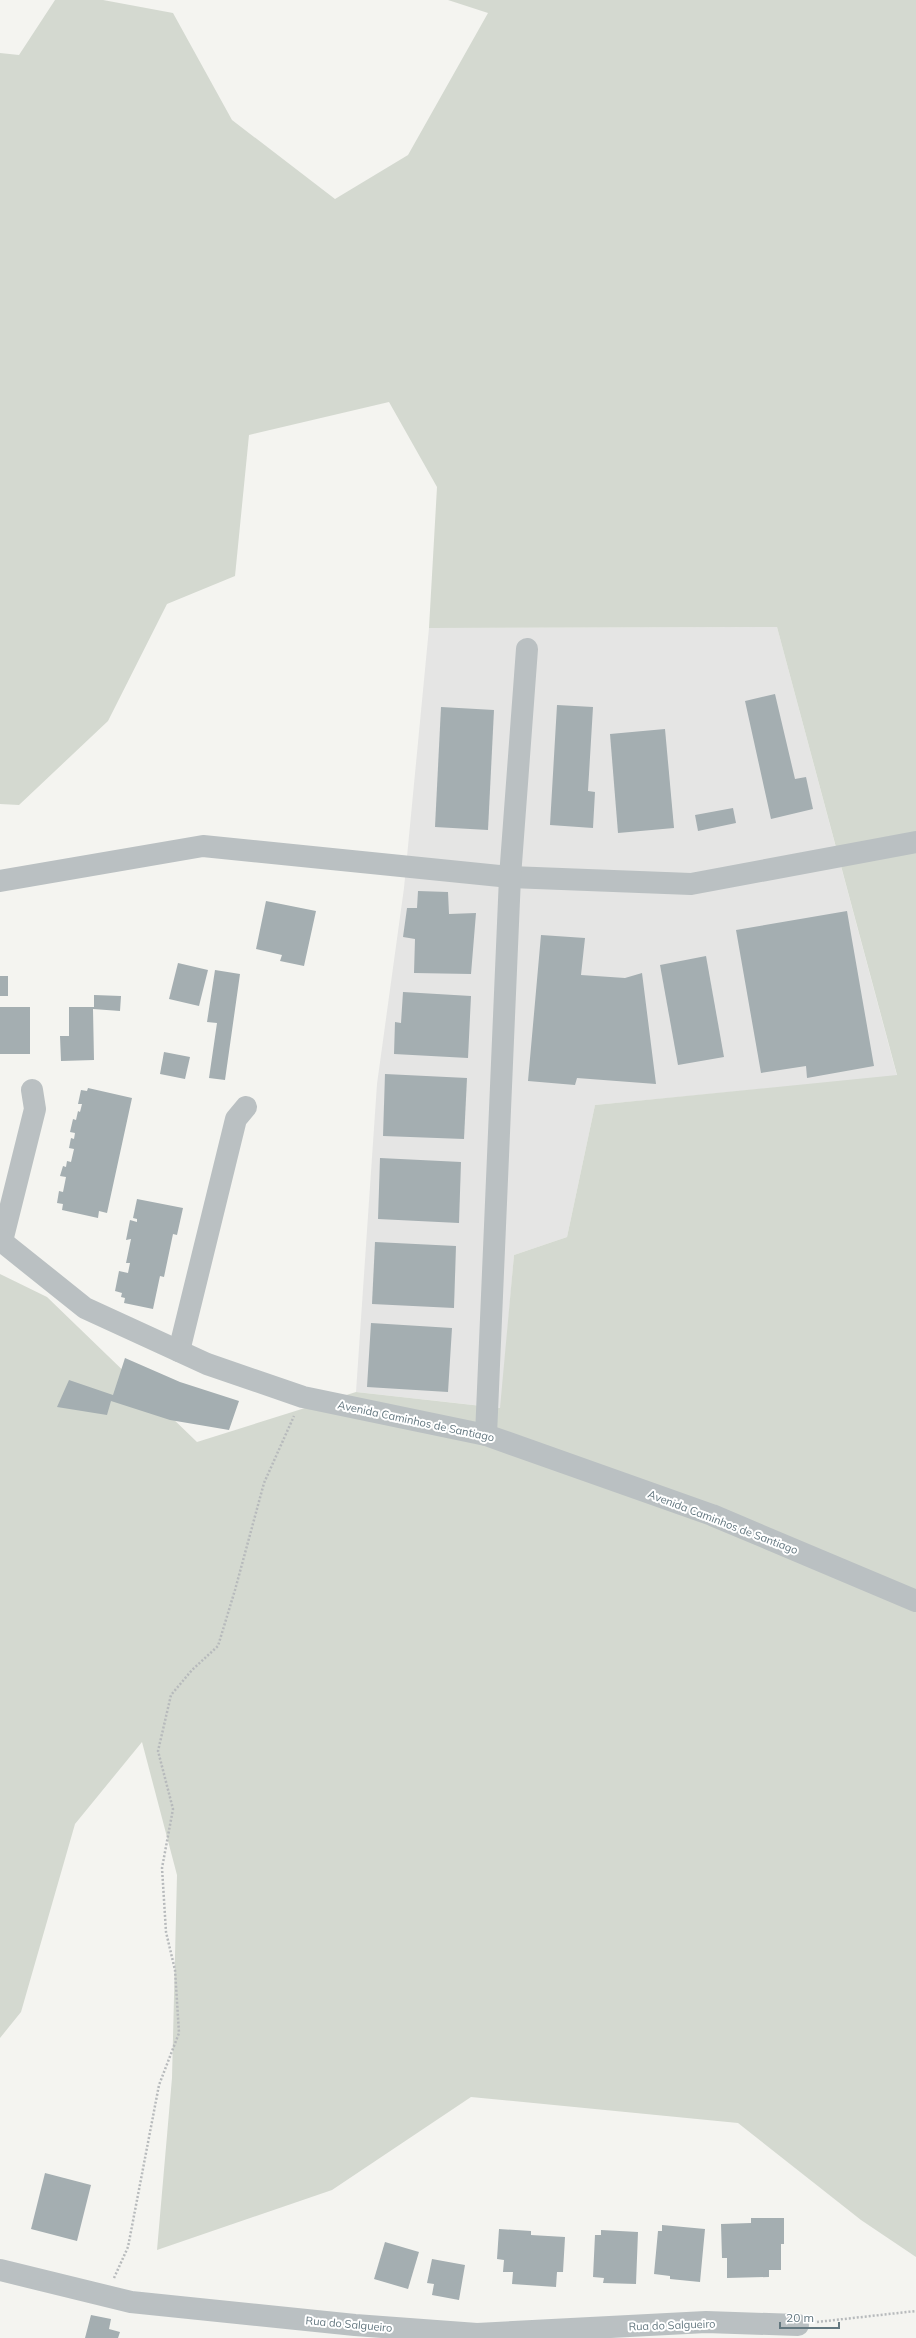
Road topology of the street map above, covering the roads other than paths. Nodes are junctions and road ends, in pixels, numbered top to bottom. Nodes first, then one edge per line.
1 (527, 649) dead end
2 (916, 842) edge
3 (510, 877) junction
4 (0, 881) edge
5 (32, 1090) dead end
6 (246, 1107) dead end
7 (1, 1240) edge
8 (179, 1351) junction
9 (486, 1435) junction
10 (916, 1601) edge
11 (0, 2270) edge
12 (798, 2324) road end

1 - 3 street
2 - 3 street
3 - 4 street
3 - 9 street
5 - 7 street
6 - 8 street
7 - 8 street, Avenida Caminhos de Santiago
8 - 9 street, Avenida Caminhos de Santiago
9 - 10 street, Avenida Caminhos de Santiago
11 - 12 street, Rua do Salgueiro

